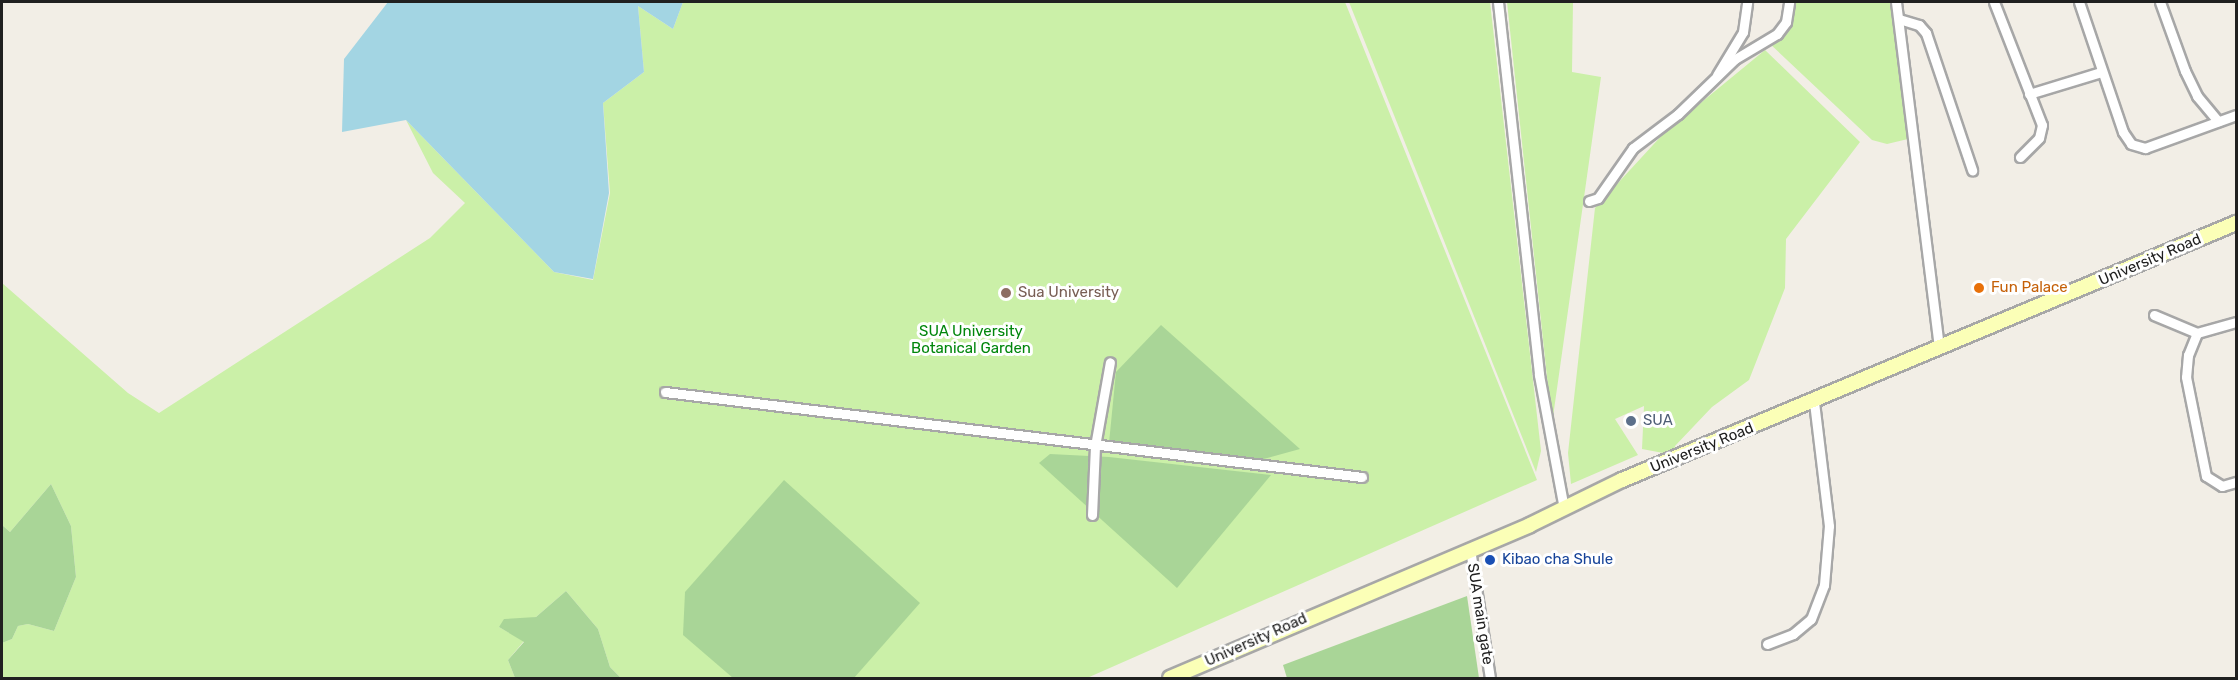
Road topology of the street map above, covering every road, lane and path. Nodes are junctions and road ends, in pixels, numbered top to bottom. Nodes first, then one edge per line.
1 (1498, 2) edge
2 (1747, 2) edge
3 (1789, 2) edge
4 (1896, 2) edge
5 (1994, 2) edge
6 (2090, 2) edge
7 (2160, 2) edge
8 (2079, 3) edge
9 (1899, 19) junction
10 (2102, 72) junction
11 (1717, 77) junction
12 (2029, 94) junction
13 (2236, 115) edge
14 (2218, 121) junction
15 (2020, 157) dead end
16 (1972, 170) dead end
17 (1589, 201) dead end
18 (2236, 223) edge
19 (2154, 315) dead end
20 (2236, 322) edge
21 (2197, 333) junction
22 (1939, 348) junction
23 (1110, 362) dead end
24 (665, 392) dead end
25 (1814, 402) junction
26 (1095, 446) junction
27 (1362, 477) dead end
28 (2236, 482) edge
29 (1564, 509) junction
30 (1092, 515) dead end
31 (1470, 549) junction
32 (1767, 644) dead end
33 (1170, 678) edge
34 (1490, 678) edge

1 - 29 street
2 - 11 street
3 - 11 street
4 - 9 street
5 - 12 street
6 - 8 street
7 - 14 street
8 - 10 street
9 - 16 street
9 - 22 street
10 - 12 street
10 - 14 street
11 - 17 street
12 - 15 street
13 - 14 street
18 - 22 main road, University Road
19 - 21 street
20 - 21 street
21 - 28 street
22 - 25 main road, University Road
23 - 26 street
24 - 26 street
25 - 29 main road, University Road
25 - 32 street
26 - 27 street
26 - 30 street
29 - 31 main road, University Road
31 - 33 main road, University Road
31 - 34 street, SUA main gate

